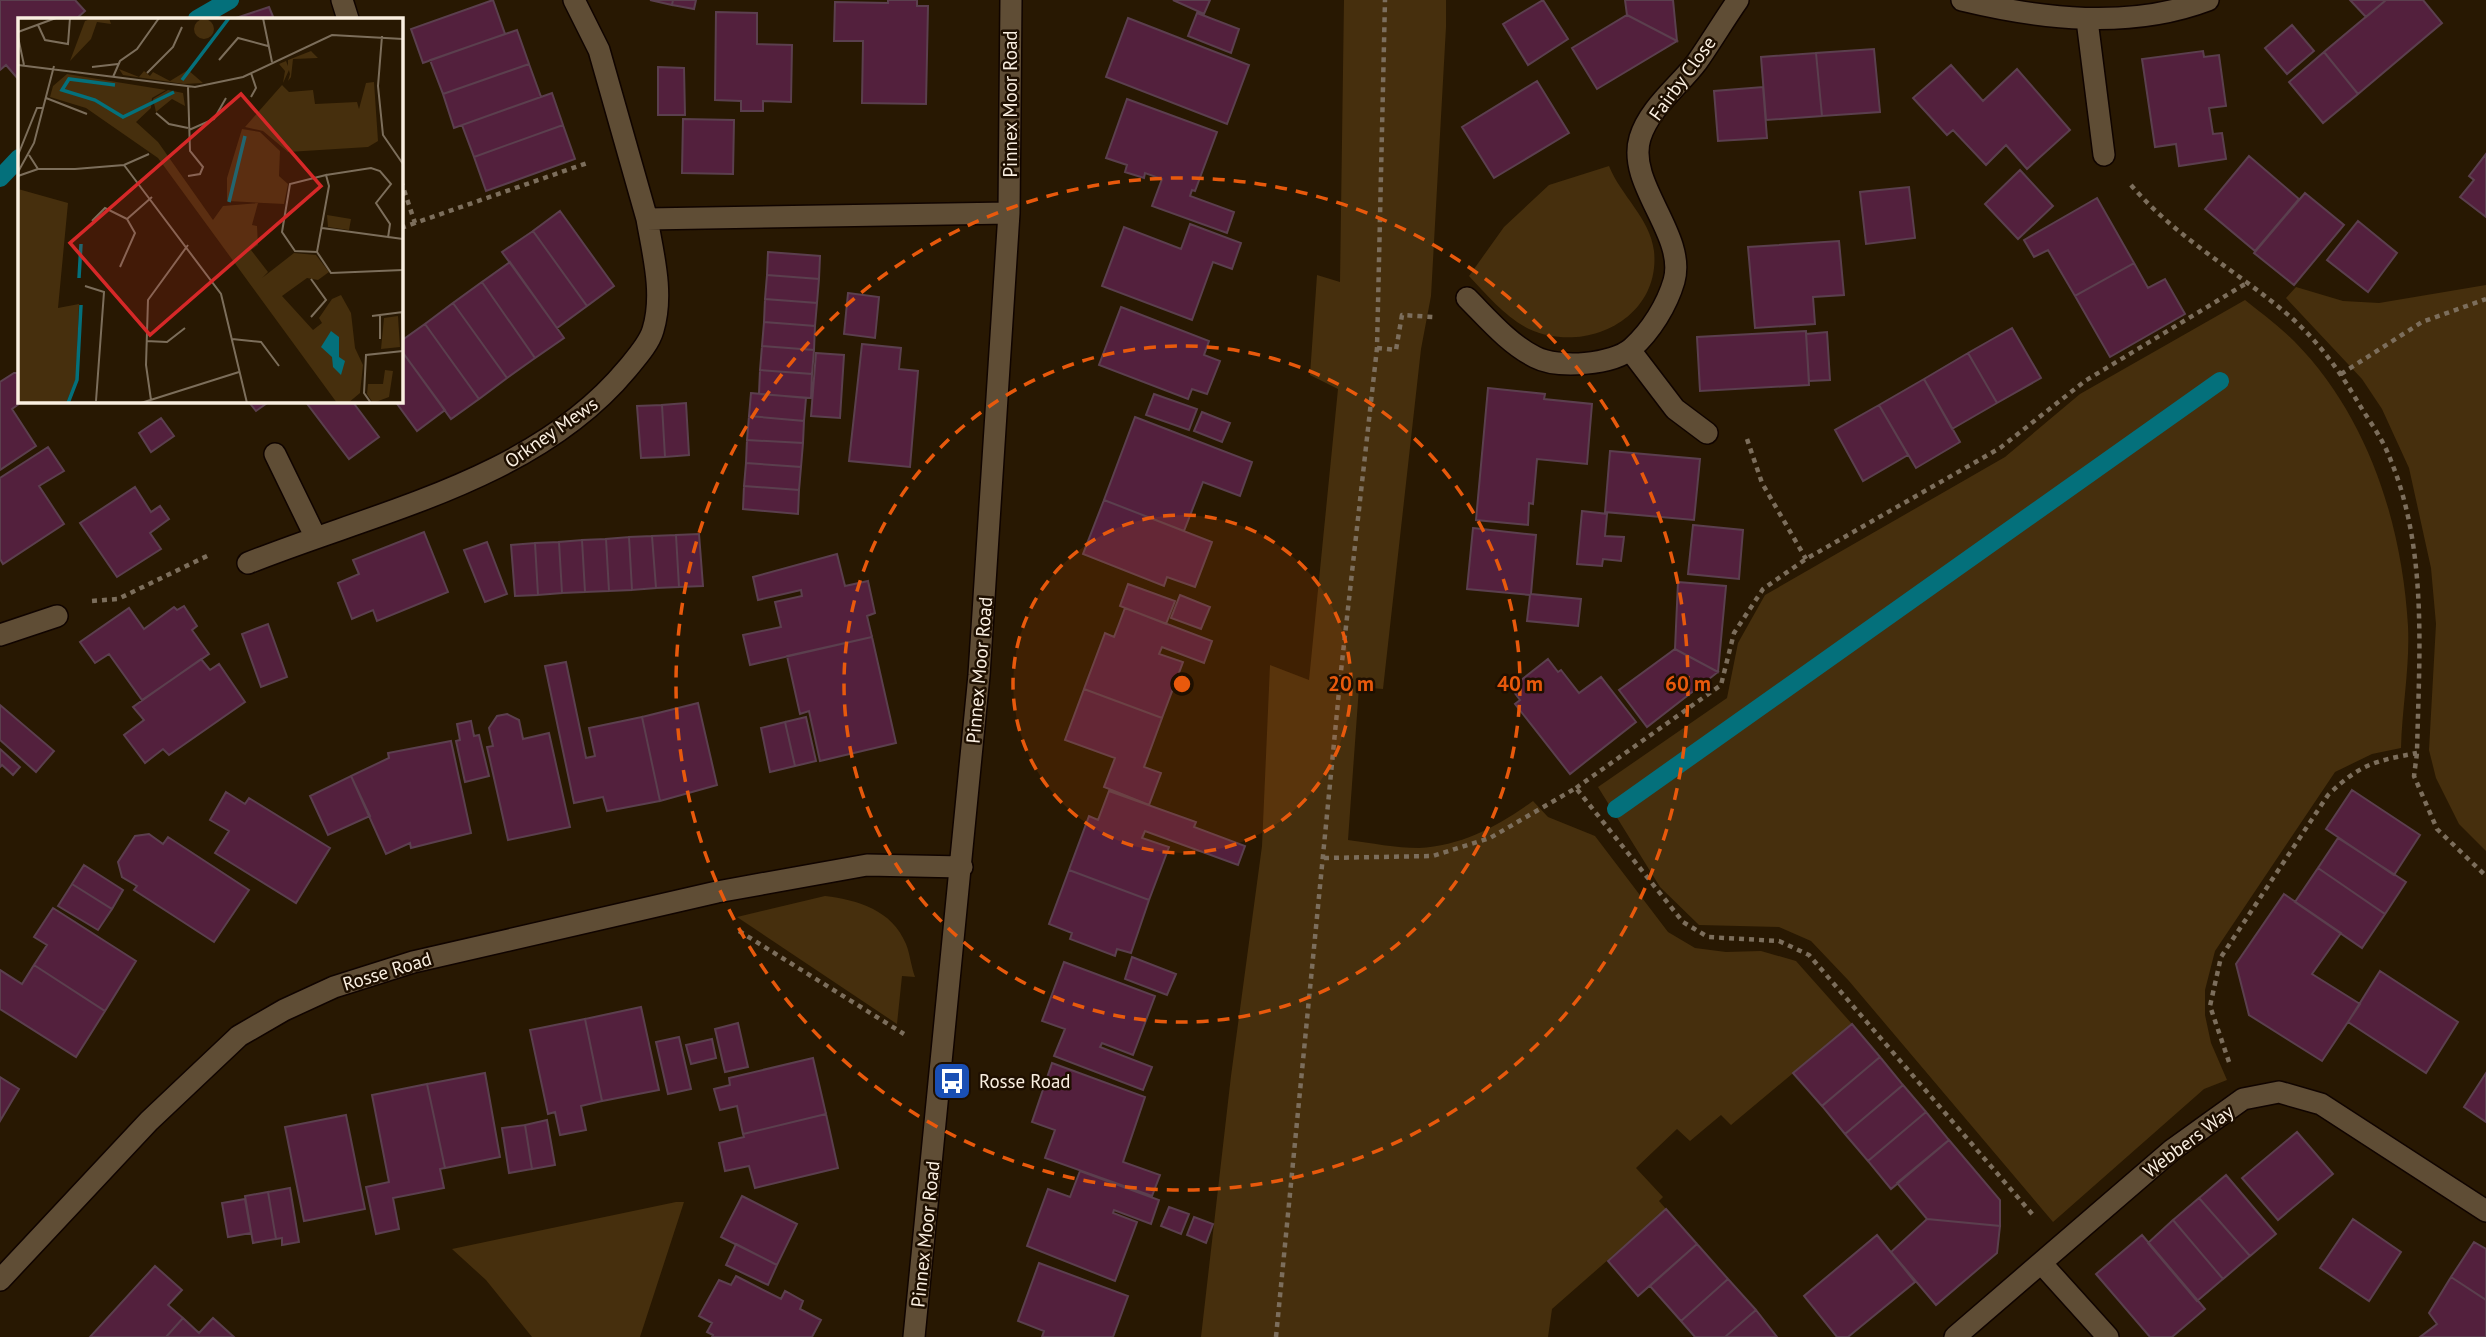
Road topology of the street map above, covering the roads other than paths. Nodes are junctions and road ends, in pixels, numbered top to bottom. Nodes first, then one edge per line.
1 (342, 0) edge
2 (574, 0) edge
3 (1011, 0) edge
4 (1738, 0) edge
5 (1962, 0) edge
6 (2208, 0) edge
7 (348, 18) edge
8 (2087, 20) junction
9 (2104, 155) road end
10 (1009, 214) junction
11 (646, 219) junction
12 (1467, 298) road end
13 (1630, 350) junction
14 (1707, 433) dead end
15 (275, 454) dead end
16 (315, 536) junction
17 (248, 563) road end
18 (57, 616) road end
19 (0, 635) edge
20 (962, 867) junction
21 (2486, 1211) edge
22 (2042, 1264) junction
23 (0, 1280) edge
24 (914, 1337) edge
25 (1955, 1337) edge
26 (2108, 1337) edge

1 - 7 street
2 - 11 street, Orkney Mews
3 - 10 street, Pinnex Moor Road
4 - 13 street, Fairby Close
5 - 8 street
6 - 8 street
8 - 9 street
10 - 11 street
10 - 20 street, Pinnex Moor Road
11 - 16 street, Orkney Mews
12 - 13 street
13 - 14 street
15 - 16 street
16 - 17 street, Orkney Mews
18 - 19 street
20 - 23 street, Rosse Road
20 - 24 street, Pinnex Moor Road
21 - 22 street, Webbers Way
22 - 25 street, Webbers Way
22 - 26 street

